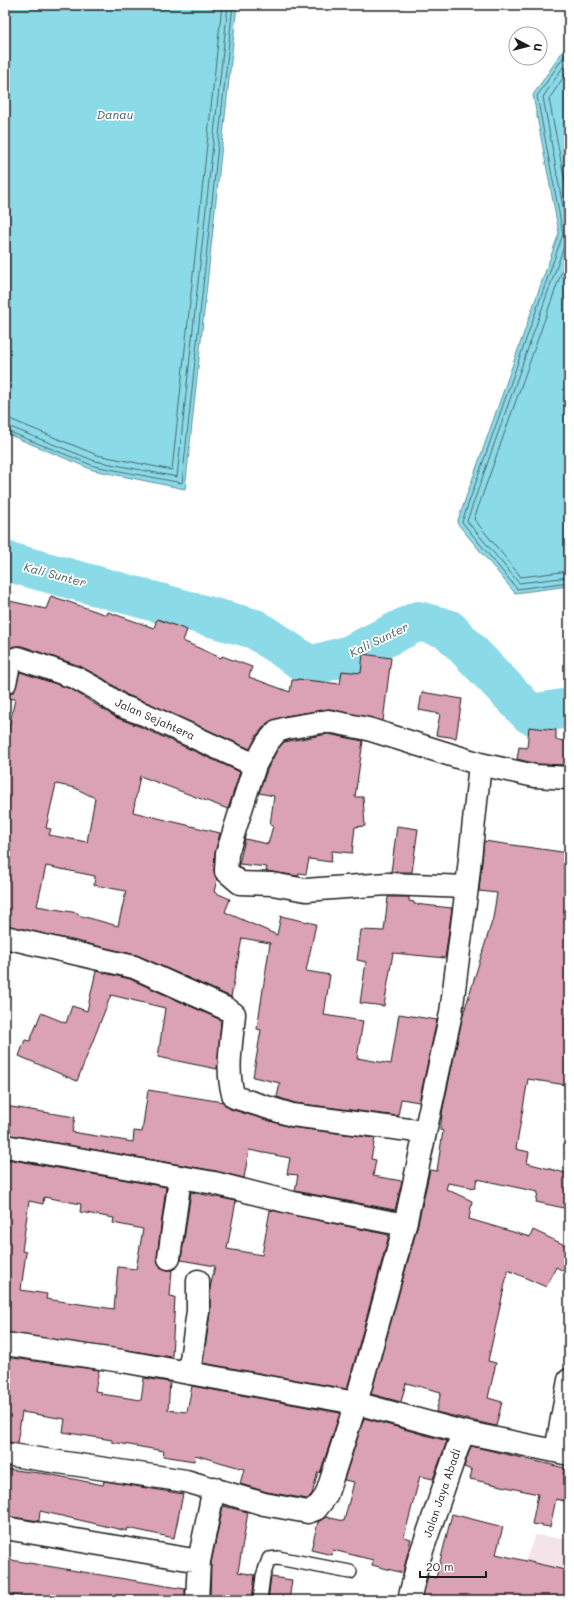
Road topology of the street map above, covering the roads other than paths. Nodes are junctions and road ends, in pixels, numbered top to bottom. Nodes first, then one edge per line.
1 (5, 683) edge
2 (480, 764) junction
3 (255, 765) junction
4 (569, 778) edge
5 (467, 887) junction
6 (5, 937) edge
7 (425, 1132) junction
8 (5, 1146) edge
9 (180, 1178) junction
10 (405, 1225) junction
11 (169, 1258) dead end
12 (198, 1281) dead end
13 (5, 1344) edge
14 (189, 1373) junction
15 (569, 1380) edge
16 (356, 1403) junction
17 (463, 1432) junction
18 (562, 1453) edge
19 (5, 1454) edge
20 (214, 1488) junction
21 (5, 1528) edge
22 (199, 1561) junction
23 (350, 1572) dead end
24 (197, 1600) edge
25 (260, 1600) edge
26 (409, 1600) edge

1 - 3 street, Jalan Sejahtera
2 - 3 street
2 - 4 street
2 - 5 street
3 - 5 street
5 - 7 street
6 - 7 street
7 - 10 street
8 - 9 street
9 - 10 street
9 - 11 street
10 - 16 street
12 - 14 street
13 - 14 street
14 - 16 street
15 - 18 street
16 - 17 street
16 - 20 street
17 - 18 street
17 - 26 street, Jalan Jaya Abadi
19 - 20 street
20 - 22 street
21 - 22 street
22 - 24 street
23 - 25 lane

